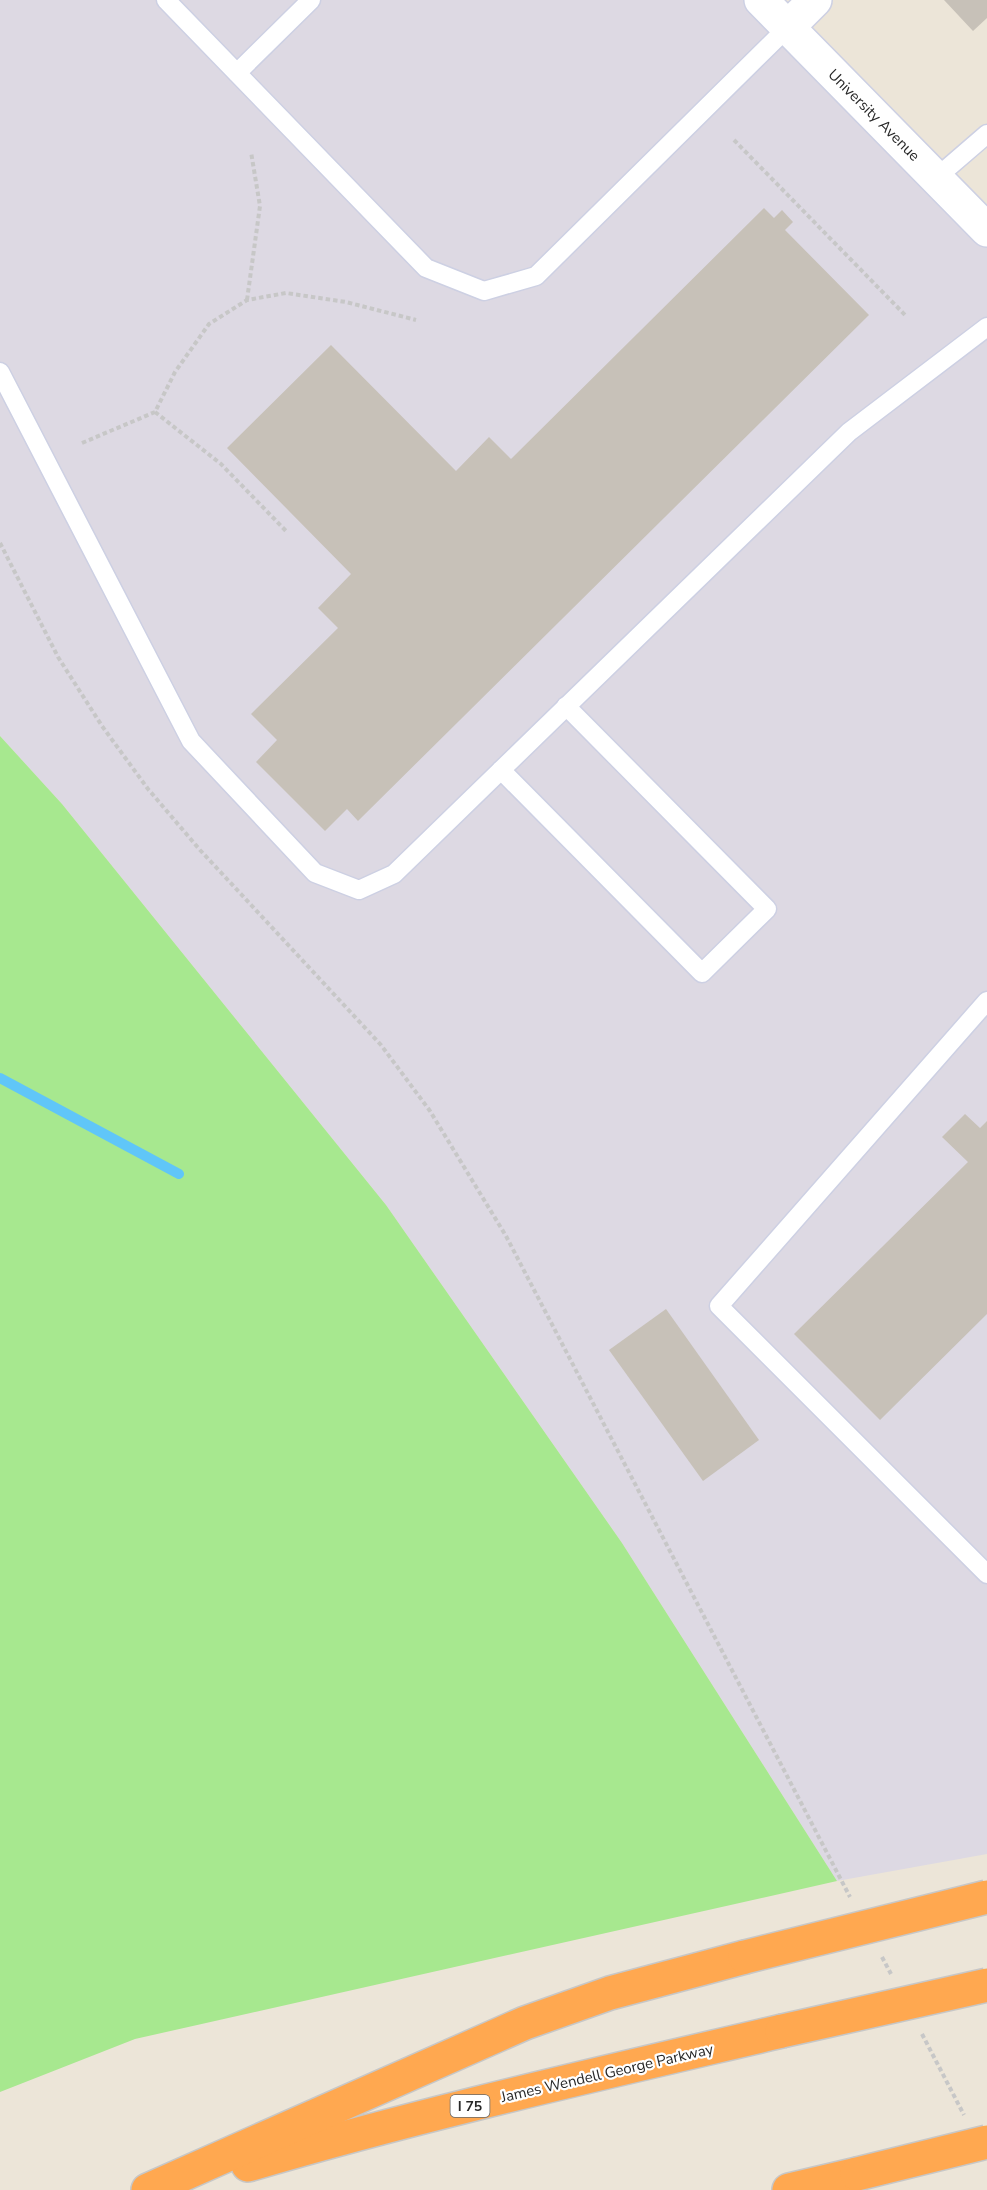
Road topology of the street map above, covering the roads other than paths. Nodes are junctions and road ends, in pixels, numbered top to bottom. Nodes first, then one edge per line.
1 (166, 0) edge
2 (311, 0) edge
3 (761, 0) edge
4 (815, 0) edge
5 (788, 27) junction
6 (237, 73) junction
7 (987, 134) edge
8 (936, 178) junction
9 (987, 230) edge
10 (987, 327) edge
11 (0, 372) edge
12 (566, 706) junction
13 (501, 770) junction
14 (987, 1001) edge
15 (987, 1574) edge
16 (987, 1897) edge
17 (987, 1985) edge
18 (987, 2142) edge
19 (148, 2190) edge
20 (161, 2190) edge
21 (789, 2190) edge

1 - 6 lane
2 - 6 lane
3 - 5 main road, University Avenue
4 - 5 main road
5 - 6 lane
5 - 8 main road, University Avenue
7 - 8 lane
8 - 9 main road, University Avenue
10 - 12 lane
11 - 13 lane
12 - 13 lane
12 - 13 lane
14 - 15 lane
16 - 19 highway, bridge
17 - 20 highway, James Wendell George Parkway / I 75, bridge
18 - 21 highway, bridge

